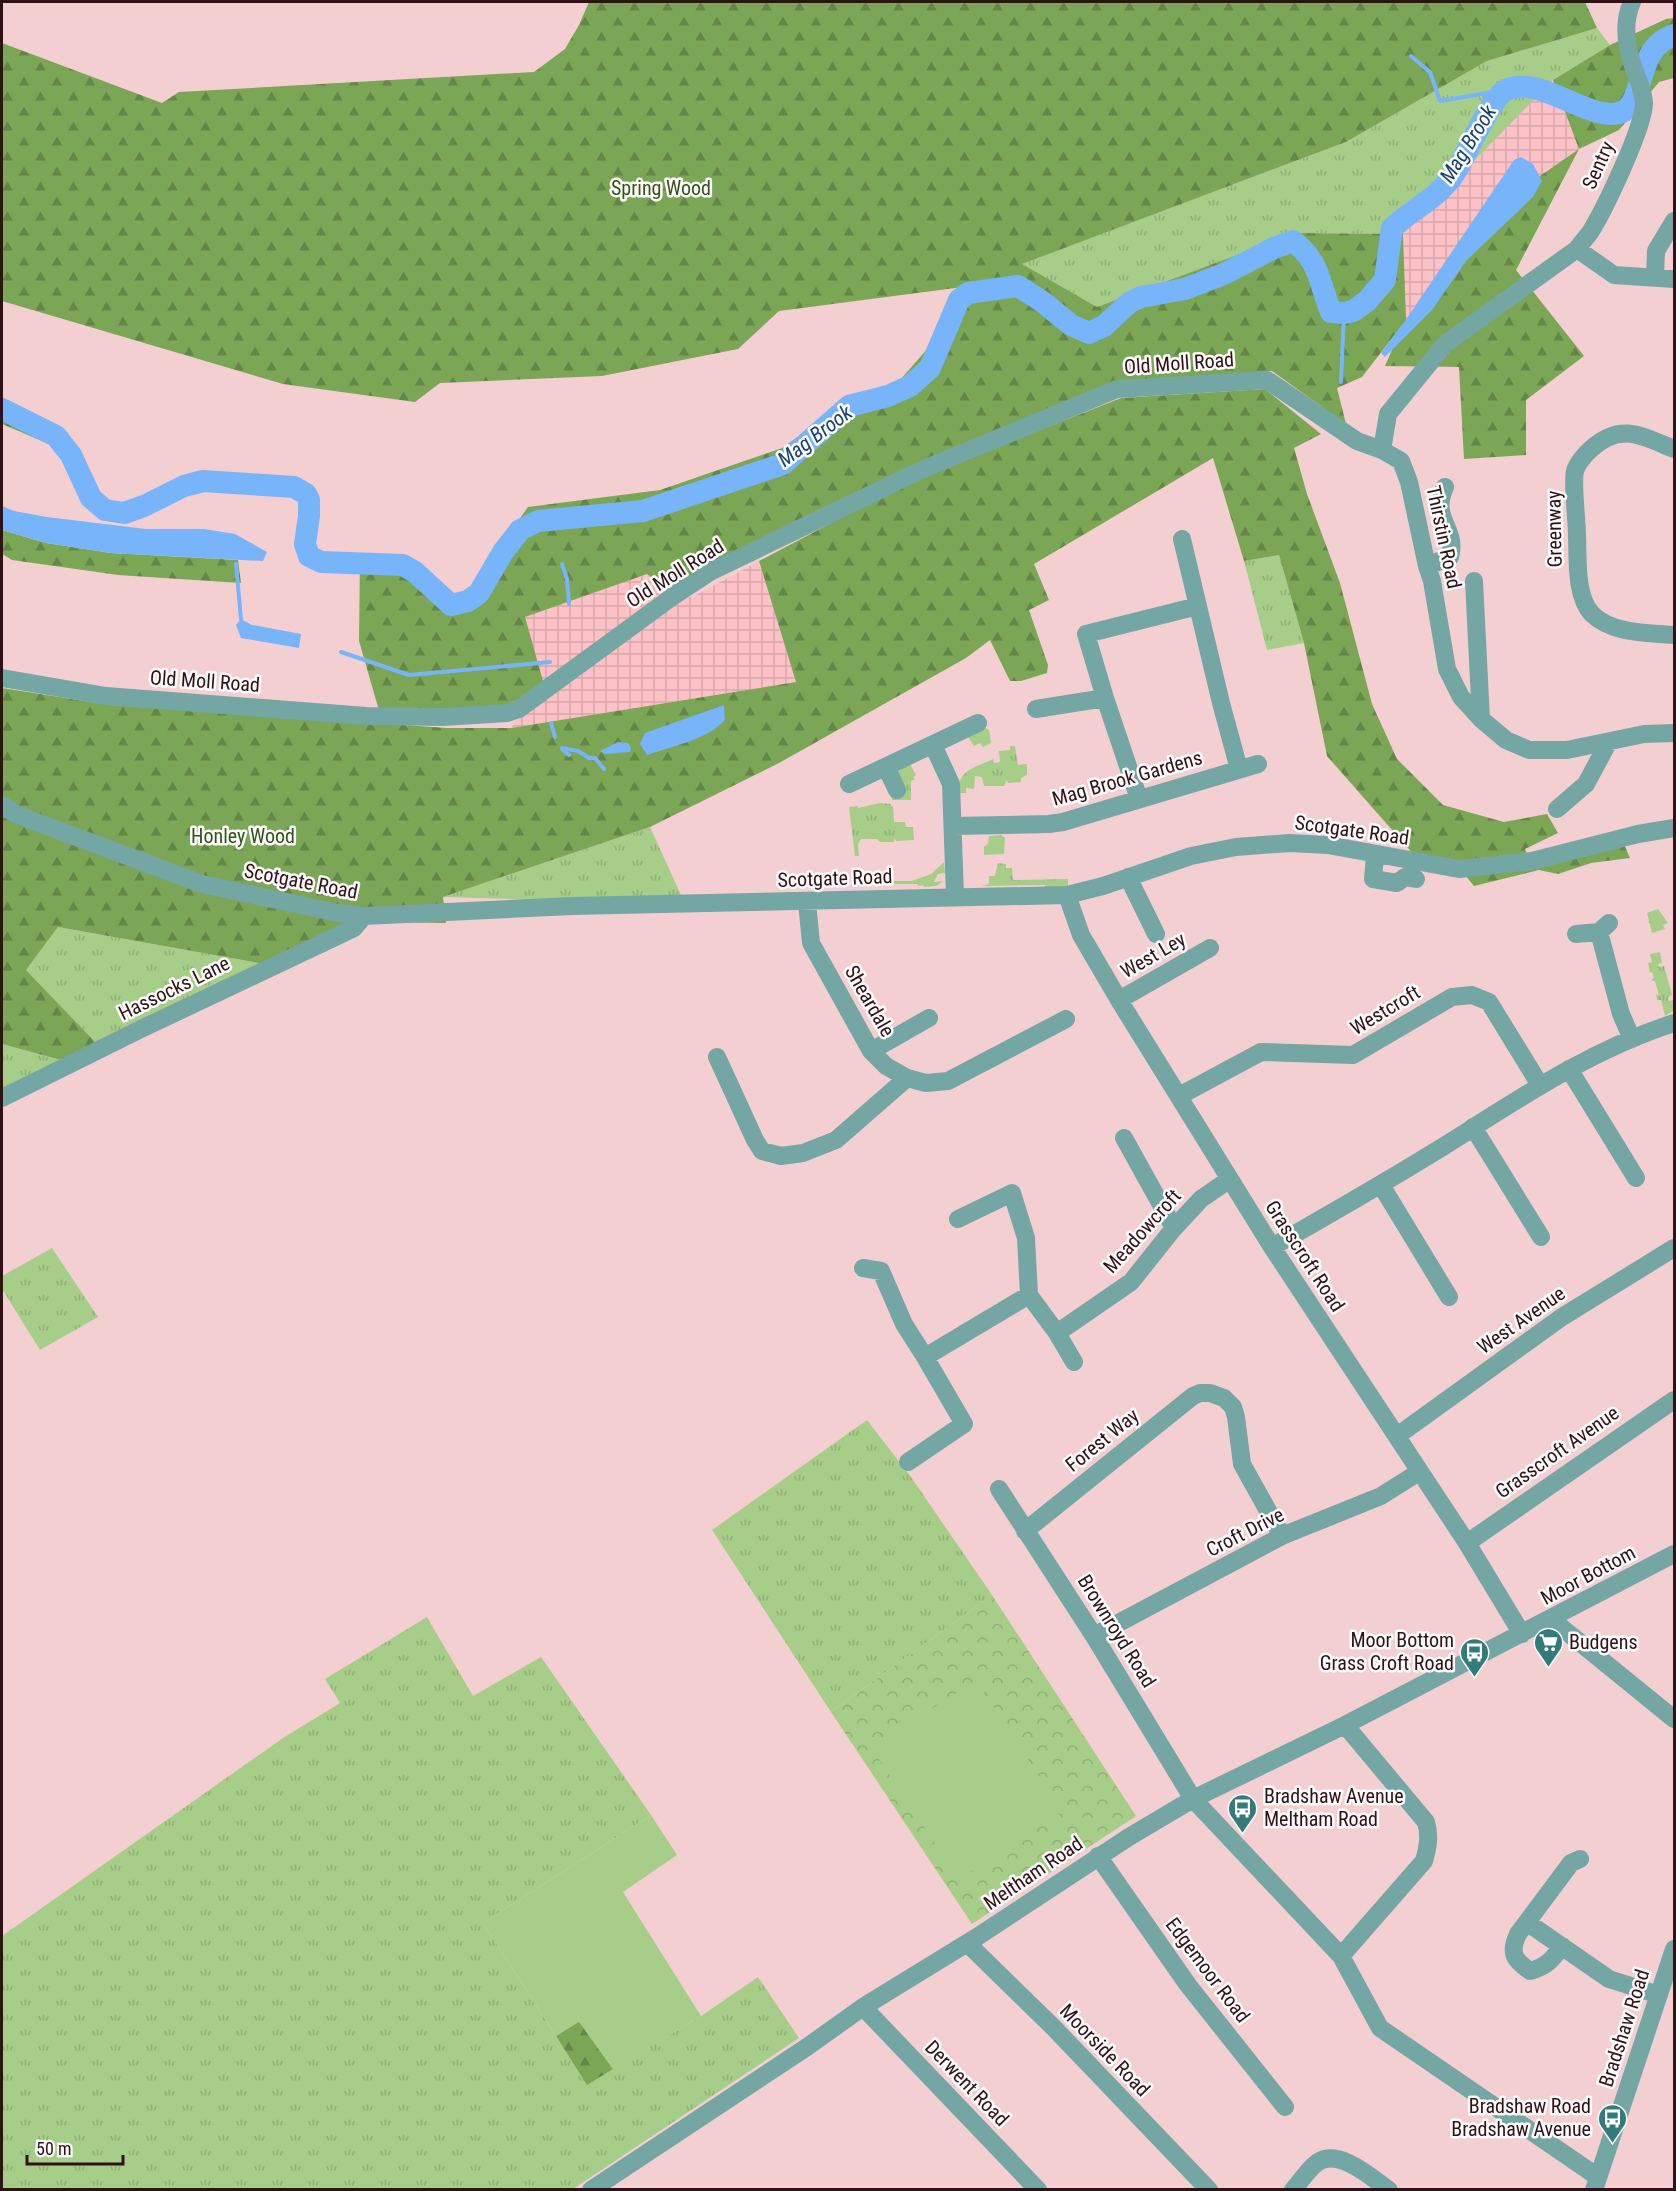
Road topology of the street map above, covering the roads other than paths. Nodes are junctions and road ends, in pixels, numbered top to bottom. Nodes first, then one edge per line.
1 (1632, 2) edge
2 (1674, 221) edge
3 (1577, 249) junction
4 (1655, 277) junction
5 (1674, 279) edge
6 (1674, 449) edge
7 (1382, 450) junction
8 (1445, 487) dead end
9 (1182, 539) dead end
10 (1426, 566) junction
11 (1474, 581) dead end
12 (1198, 606) junction
13 (1674, 635) edge
14 (2, 678) edge
15 (1105, 698) junction
16 (1036, 709) dead end
17 (1481, 719) junction
18 (978, 723) dead end
19 (1674, 733) edge
20 (1608, 743) junction
21 (933, 745) junction
22 (1258, 764) dead end
23 (886, 767) junction
24 (1239, 769) junction
25 (849, 784) dead end
26 (897, 789) dead end
27 (1139, 799) junction
28 (2, 805) edge
29 (1557, 809) dead end
30 (952, 826) junction
31 (1674, 828) edge
32 (1375, 855) junction
33 (1128, 877) junction
34 (1416, 879) dead end
35 (1067, 895) junction
36 (955, 896) junction
37 (807, 902) junction
38 (364, 916) junction
39 (1156, 934) dead end
40 (1576, 934) dead end
41 (1210, 948) dead end
42 (1119, 1000) junction
43 (928, 1018) dead end
44 (1066, 1019) dead end
45 (1673, 1027) edge
46 (1632, 1038) junction
47 (871, 1051) junction
48 (717, 1057) dead end
49 (1569, 1069) junction
50 (908, 1078) junction
51 (1539, 1084) junction
52 (1179, 1096) junction
53 (2, 1098) edge
54 (1473, 1127) junction
55 (1124, 1138) dead end
56 (1636, 1178) dead end
57 (1230, 1179) junction
58 (1381, 1185) junction
59 (958, 1219) dead end
60 (1174, 1228) junction
61 (1540, 1237) dead end
62 (1272, 1247) junction
63 (1674, 1248) edge
64 (863, 1268) dead end
65 (1029, 1295) junction
66 (1449, 1297) dead end
67 (1057, 1333) junction
68 (925, 1357) junction
69 (1074, 1362) dead end
70 (1674, 1400) edge
71 (1397, 1437) junction
72 (908, 1462) dead end
73 (1419, 1472) junction
74 (999, 1489) dead end
75 (1025, 1531) junction
76 (1281, 1536) junction
77 (1467, 1543) junction
78 (1674, 1554) edge
79 (1551, 1619) junction
80 (1522, 1634) junction
81 (1094, 1636) junction
82 (1674, 1719) edge
83 (1346, 1725) junction
84 (1193, 1798) junction
85 (1098, 1856) junction
86 (1580, 1859) dead end
87 (1528, 1923) junction
88 (967, 1943) junction
89 (1562, 1946) junction
90 (1674, 1949) edge
91 (1341, 1956) junction
92 (1659, 1995) junction
93 (863, 2007) junction
94 (1285, 2107) dead end
95 (1596, 2183) edge
96 (591, 2190) edge
97 (1038, 2190) edge
98 (1209, 2190) edge
99 (1293, 2190) edge
100 (1389, 2190) edge

1 - 3 street, Sentry
2 - 4 street
3 - 4 street
3 - 7 street
4 - 5 street
6 - 13 street, Greenway
7 - 10 street, Thirstin Road
7 - 14 street, Old Moll Road
8 - 10 street
9 - 12 street
10 - 17 street, Thirstin Road
11 - 17 street
12 - 15 street
12 - 24 street
15 - 16 street
15 - 27 street
17 - 20 street, Thirstin Road
18 - 21 street
19 - 20 street, Thirstin Road
20 - 29 street
21 - 23 street
21 - 30 street
22 - 24 street, Mag Brook Gardens
23 - 25 street
23 - 26 street
24 - 27 street, Mag Brook Gardens
27 - 30 street, Mag Brook Gardens
28 - 38 street, Scotgate Road
30 - 36 street
31 - 32 street, Scotgate Road
32 - 33 street, Scotgate Road
32 - 34 street
33 - 35 street, Scotgate Road
33 - 39 street
35 - 36 street, Scotgate Road
35 - 42 street, Grasscroft Road
36 - 37 street, Scotgate Road
37 - 38 street, Scotgate Road
37 - 47 street, Sheardale
38 - 53 street, Hassocks Lane
40 - 46 street
41 - 42 street, West Ley
42 - 52 street, Grasscroft Road
43 - 47 street
44 - 50 street, Sheardale
45 - 46 street
46 - 49 street
47 - 50 street, Sheardale
48 - 50 street
49 - 51 street
49 - 56 street
51 - 52 street, Westcroft
51 - 54 street
52 - 57 street, Grasscroft Road
54 - 58 street
54 - 61 street
55 - 60 street
57 - 60 street, Meadowcroft
57 - 62 street, Grasscroft Road
58 - 62 street
58 - 66 street
59 - 65 street
60 - 67 street, Meadowcroft
62 - 71 street, Grasscroft Road
63 - 71 street, West Avenue
64 - 68 street
65 - 67 street
65 - 68 street
67 - 69 street
68 - 72 street
70 - 77 street, Grasscroft Avenue
71 - 73 street, Grasscroft Road
73 - 76 street, Croft Drive
73 - 77 street, Grasscroft Road
74 - 75 street, Brownroyd Road
75 - 76 street, Forest Way
75 - 81 street, Brownroyd Road
76 - 81 street, Croft Drive
77 - 80 street, Grasscroft Road
78 - 79 street, Moor Bottom
79 - 80 street, Moor Bottom
79 - 82 street
80 - 83 street, Meltham Road
81 - 84 street, Brownroyd Road
83 - 84 street, Meltham Road
83 - 91 street
84 - 85 street, Meltham Road
84 - 91 street, Brownroyd Road
85 - 88 street, Meltham Road
85 - 94 street, Edgemoor Road
86 - 87 street
87 - 89 street
87 - 89 street
88 - 93 street, Meltham Road
88 - 98 street, Moorside Road
89 - 92 street
90 - 92 street, Bradshaw Road
91 - 95 street, Brownroyd Road
92 - 95 street, Bradshaw Road
93 - 96 street, Meltham Road
93 - 97 street, Derwent Road
99 - 100 street

